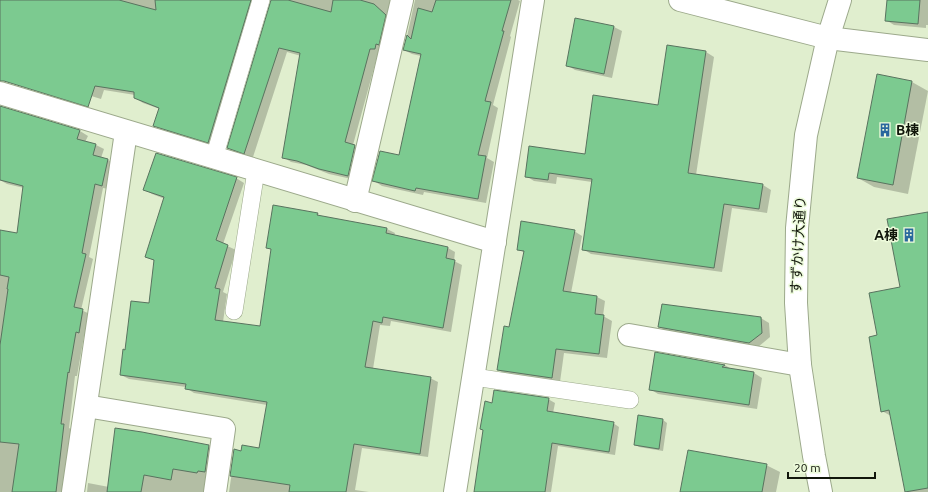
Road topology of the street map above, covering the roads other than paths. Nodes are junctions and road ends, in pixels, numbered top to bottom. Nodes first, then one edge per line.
1 (261, 0) edge
2 (402, 0) edge
3 (534, 0) edge
4 (680, 0) edge
5 (840, 0) edge
6 (828, 38) junction
7 (928, 50) edge
8 (0, 93) edge
9 (126, 132) junction
10 (214, 158) junction
11 (256, 171) junction
12 (355, 201) junction
13 (495, 242) junction
14 (234, 311) dead end
15 (629, 335) dead end
16 (800, 365) junction
17 (474, 377) junction
18 (630, 400) dead end
19 (86, 406) junction
20 (73, 492) edge
21 (215, 492) edge
22 (455, 492) edge
23 (821, 492) edge

1 - 10 lane
2 - 12 street
3 - 13 street
4 - 6 street
5 - 6 street, すずかけ大通り
6 - 7 street
6 - 16 street, すずかけ大通り
8 - 9 street
9 - 10 street
9 - 19 street
10 - 11 street
11 - 12 street
11 - 14 lane
12 - 13 street
13 - 17 street
15 - 16 street
16 - 23 street, すずかけ大通り
17 - 18 lane
17 - 22 street
19 - 20 street
19 - 21 street

